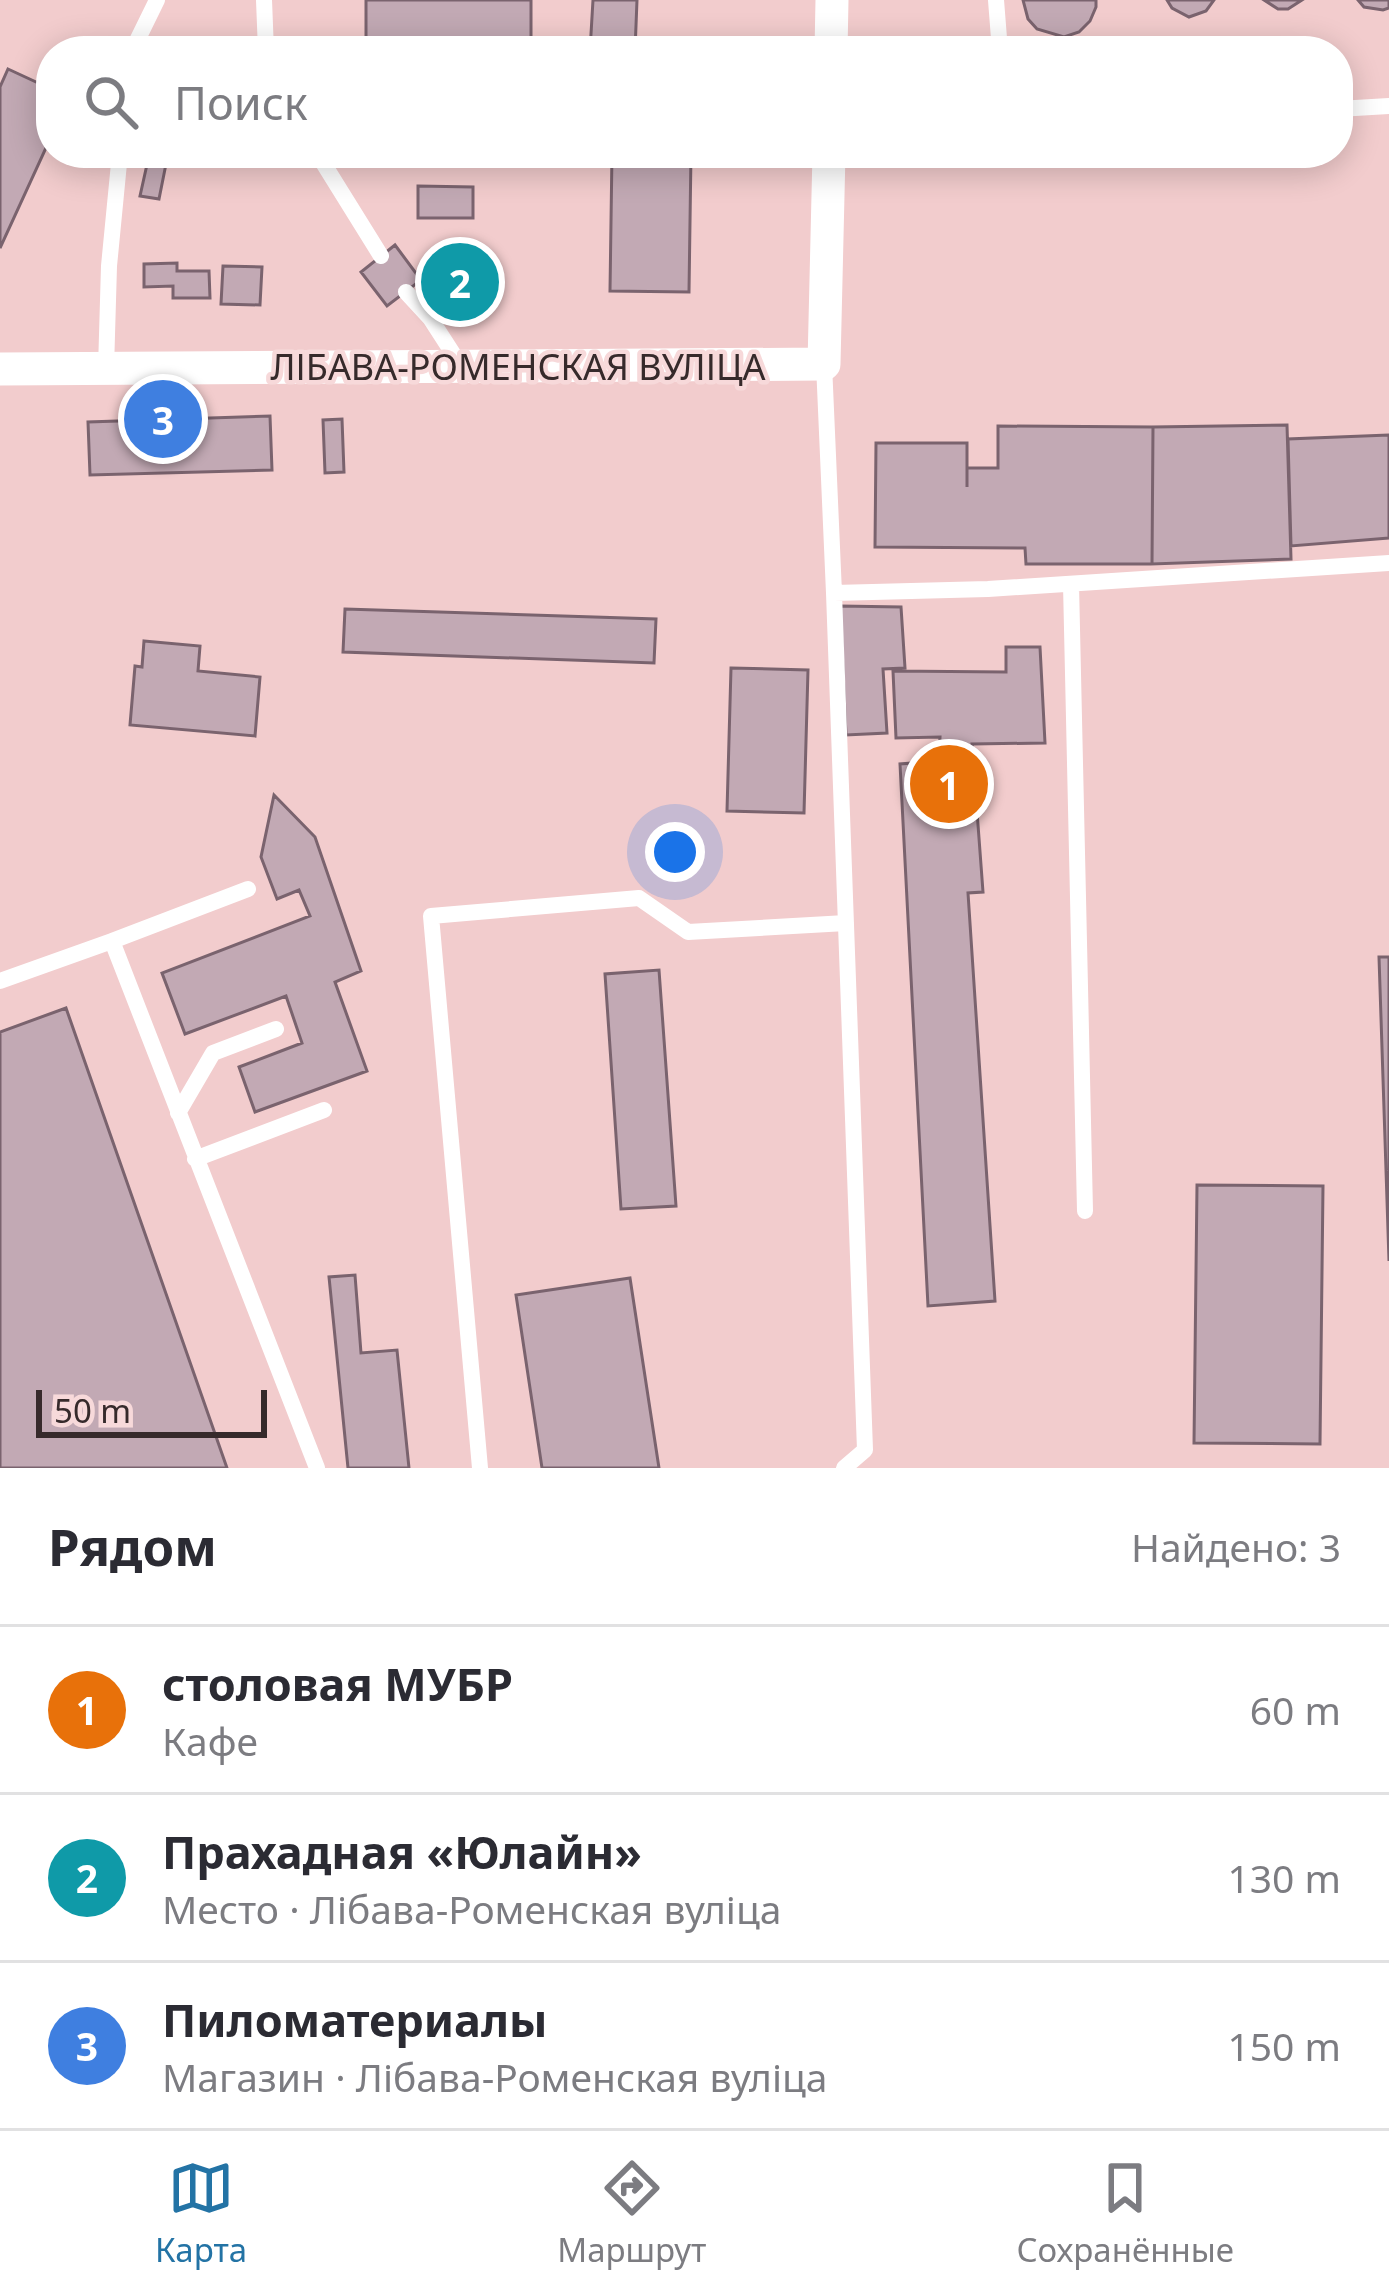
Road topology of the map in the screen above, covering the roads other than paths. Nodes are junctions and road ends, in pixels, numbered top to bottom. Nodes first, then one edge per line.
1 (157, 0) edge
2 (264, 0) edge
3 (832, 0) edge
4 (996, 0) edge
5 (139, 36) edge
6 (265, 36) edge
7 (831, 36) edge
8 (999, 36) edge
9 (1389, 106) edge
10 (1353, 109) edge
11 (119, 168) edge
12 (326, 168) edge
13 (829, 168) edge
14 (380, 256) dead end
15 (406, 292) dead end
16 (824, 364) junction
17 (461, 366) junction
18 (0, 369) edge
19 (106, 369) junction
20 (1389, 563) edge
21 (1071, 584) junction
22 (834, 593) junction
23 (248, 889) dead end
24 (846, 923) junction
25 (112, 941) junction
26 (0, 982) edge
27 (276, 1029) dead end
28 (324, 1109) dead end
29 (178, 1113) junction
30 (195, 1159) junction
31 (1085, 1211) dead end
32 (317, 1468) edge
33 (480, 1468) edge
34 (844, 1468) edge

1 - 5 lane
2 - 6 lane
3 - 7 street
4 - 8 lane
9 - 10 lane
11 - 19 lane
12 - 14 lane
13 - 16 street
15 - 17 lane
16 - 17 street, ЛІБАВА-РОМЕНСКАЯ ВУЛІЦА
16 - 22 lane
17 - 19 street, ЛІБАВА-РОМЕНСКАЯ ВУЛІЦА
18 - 19 street, ЛІБАВА-РОМЕНСКАЯ ВУЛІЦА
20 - 21 lane
21 - 22 lane
21 - 31 lane
22 - 24 lane
23 - 25 lane
24 - 33 lane
24 - 34 lane
25 - 26 lane
25 - 29 lane
27 - 29 lane
28 - 30 lane
29 - 30 lane
30 - 32 lane

